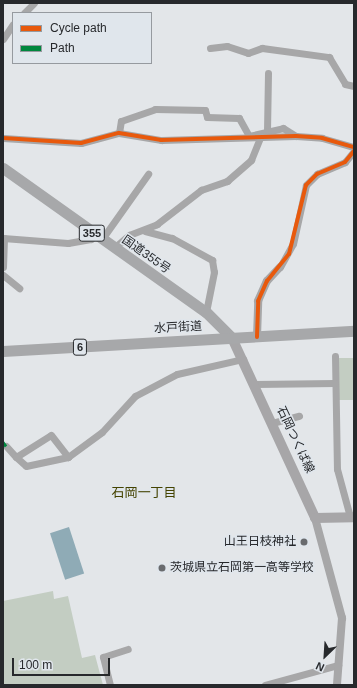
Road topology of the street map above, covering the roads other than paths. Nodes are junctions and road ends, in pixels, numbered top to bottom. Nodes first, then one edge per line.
1 (34, 3) edge
2 (25, 12) edge
3 (12, 26) edge
4 (3, 39) edge
5 (210, 48) dead end
6 (268, 73) dead end
7 (354, 86) edge
8 (267, 131) junction
9 (118, 133) junction
10 (249, 136) junction
11 (296, 136) junction
12 (3, 138) edge
13 (260, 138) junction
14 (354, 148) edge
15 (354, 151) edge
16 (3, 168) edge
17 (148, 174) dead end
18 (145, 231) junction
19 (98, 237) junction
20 (4, 238) edge
21 (114, 248) junction
22 (3, 267) edge
23 (280, 267) joint
24 (3, 275) edge
25 (19, 288) dead end
26 (206, 312) junction
27 (354, 331) edge
28 (257, 336) junction
29 (232, 338) junction
30 (3, 351) edge
31 (335, 356) dead end
32 (243, 359) junction
33 (335, 383) junction
34 (255, 384) junction
35 (299, 416) dead end
36 (272, 423) junction
37 (6, 446) dead end
38 (16, 457) junction
39 (68, 457) junction
40 (352, 517) edge
41 (315, 518) junction
42 (128, 650) dead end
43 (338, 664) junction
44 (110, 685) edge
45 (265, 685) edge
46 (337, 685) edge

1 - 2 street
3 - 4 street
5 - 7 street
6 - 8 street
8 - 10 street
8 - 11 street
9 - 10 street
9 - 10 street
9 - 12 street
10 - 13 street
11 - 13 street
11 - 14 street
13 - 18 street
15 - 23 street
16 - 19 highway, 国道355号 / 355
17 - 19 street
18 - 21 street
18 - 26 street
19 - 20 street
19 - 21 highway, 国道355号 / 355
20 - 22 street
21 - 26 highway, 国道355号 / 355
23 - 28 street
24 - 25 street
26 - 29 highway, 国道355号 / 355
27 - 28 highway, 水戸街道 / 6
28 - 29 highway, 水戸街道 / 6
29 - 30 highway, 水戸街道 / 6
29 - 32 main road, 石岡つくば線
31 - 33 street
32 - 34 main road, 石岡つくば線
32 - 39 street
33 - 34 street
33 - 40 street
34 - 36 main road, 石岡つくば線
35 - 36 street
36 - 41 main road, 石岡つくば線
37 - 38 street
38 - 39 street
38 - 39 street
40 - 41 main road
41 - 43 street
42 - 44 street
43 - 45 street
43 - 46 street

